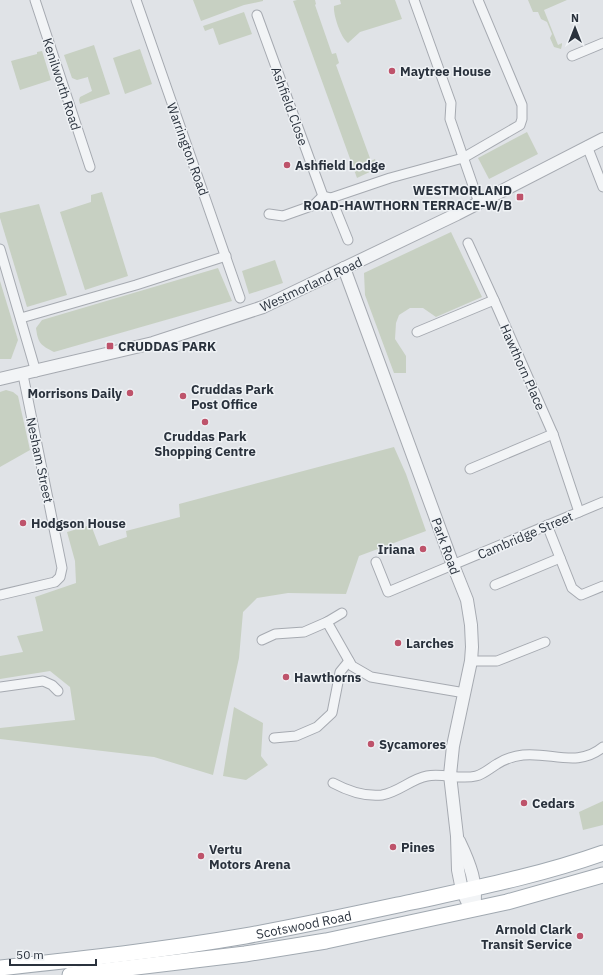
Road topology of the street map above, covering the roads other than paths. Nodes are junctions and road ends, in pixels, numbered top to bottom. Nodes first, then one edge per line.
1 (34, 0) edge
2 (136, 0) edge
3 (414, 0) edge
4 (478, 0) edge
5 (257, 15) dead end
6 (603, 43) edge
7 (572, 56) dead end
8 (603, 139) edge
9 (587, 146) junction
10 (463, 158) junction
11 (90, 167) dead end
12 (603, 187) edge
13 (327, 197) junction
14 (479, 203) junction
15 (269, 214) dead end
16 (348, 240) dead end
17 (468, 243) dead end
18 (0, 249) edge
19 (226, 256) junction
20 (344, 268) junction
21 (240, 298) dead end
22 (494, 300) junction
23 (21, 318) junction
24 (417, 332) dead end
25 (36, 372) junction
26 (23, 374) junction
27 (0, 379) edge
28 (554, 434) junction
29 (470, 469) dead end
30 (603, 502) edge
31 (579, 512) junction
32 (547, 525) junction
33 (560, 558) junction
34 (376, 562) dead end
35 (453, 565) junction
36 (495, 585) dead end
37 (603, 586) edge
38 (0, 595) edge
39 (342, 613) dead end
40 (327, 622) junction
41 (262, 640) dead end
42 (545, 642) dead end
43 (349, 661) junction
44 (471, 661) junction
45 (0, 687) edge
46 (58, 691) dead end
47 (465, 693) junction
48 (274, 738) dead end
49 (603, 747) edge
50 (450, 775) junction
51 (333, 783) dead end
52 (603, 853) edge
53 (603, 875) edge
54 (469, 889) junction
55 (474, 910) junction
56 (0, 968) edge
57 (70, 975) edge

1 - 11 street, Kenilworth Road
2 - 19 street, Warrington Road
3 - 10 street
4 - 10 street
5 - 13 street, Ashfield Close
6 - 7 street
8 - 9 street, Westmorland Road
9 - 12 street
9 - 14 street, Westmorland Road
10 - 13 street
10 - 14 street
13 - 15 street
13 - 16 street, Ashfield Close
14 - 20 street, Westmorland Road
17 - 22 street, Hawthorn Place
18 - 23 street
19 - 21 street, Warrington Road
19 - 23 street
20 - 25 street, Westmorland Road
20 - 35 street, Park Road
22 - 24 street
22 - 28 street, Hawthorn Place
23 - 25 street
25 - 26 street, Westmorland Road
26 - 27 street, Westmorland Road
26 - 38 street, Nesham Street
28 - 29 street
28 - 31 street, Hawthorn Place
30 - 31 street, Cambridge Street
31 - 32 street, Cambridge Street
32 - 33 street
32 - 35 street, Cambridge Street
33 - 36 street
33 - 37 street
34 - 35 street, Cambridge Street
35 - 44 street, Park Road
39 - 40 street
40 - 41 street
40 - 43 street
42 - 44 street
43 - 47 street
43 - 48 street
44 - 47 street, Park Road
45 - 46 street
47 - 50 street, Park Road
49 - 50 street
50 - 51 street
50 - 54 street, Park Road
52 - 54 main road, Scotswood Road
53 - 55 main road, Scotswood Road
54 - 55 street
54 - 56 main road, Scotswood Road
55 - 57 main road, Scotswood Road

